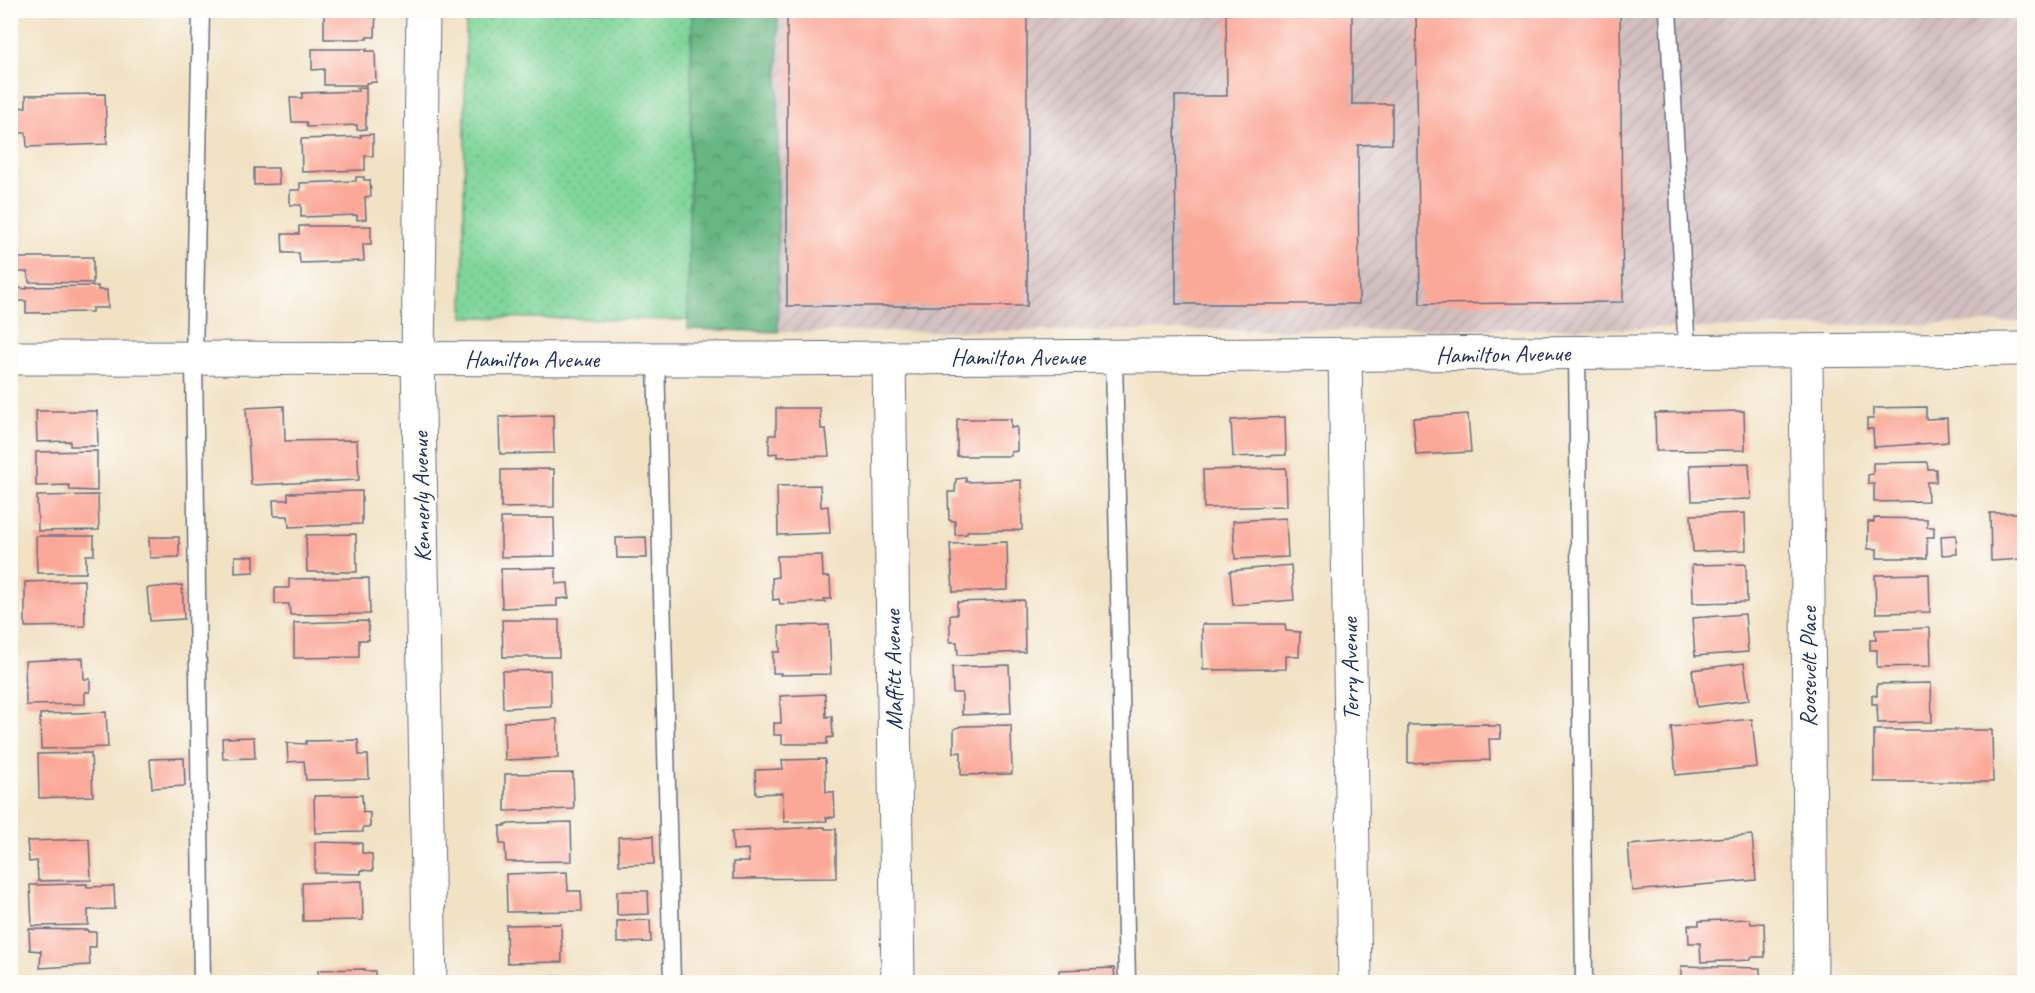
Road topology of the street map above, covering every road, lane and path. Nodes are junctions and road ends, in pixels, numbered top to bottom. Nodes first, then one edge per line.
1 (201, 10) edge
2 (423, 10) edge
3 (1668, 10) edge
4 (2025, 349) edge
5 (1806, 351) junction
6 (1687, 352) junction
7 (1577, 353) junction
8 (1345, 355) junction
9 (1114, 356) junction
10 (10, 358) edge
11 (889, 358) junction
12 (194, 359) junction
13 (656, 359) junction
14 (418, 360) junction
15 (202, 982) edge
16 (430, 982) edge
17 (672, 982) edge
18 (898, 982) edge
19 (1127, 982) edge
20 (1355, 982) edge
21 (1584, 982) edge
22 (1811, 982) edge

1 - 12 lane
2 - 14 street, Kennerly Avenue
3 - 6 lane
4 - 5 street, Hamilton Avenue
5 - 6 street, Hamilton Avenue
5 - 22 street, Roosevelt Place
6 - 7 street, Hamilton Avenue
7 - 8 street, Hamilton Avenue
7 - 21 lane
8 - 9 street, Hamilton Avenue
8 - 20 street, Terry Avenue
9 - 11 street, Hamilton Avenue
9 - 19 lane
10 - 12 street, Hamilton Avenue
11 - 13 street, Hamilton Avenue
11 - 18 street, Maffitt Avenue
12 - 14 street, Hamilton Avenue
12 - 15 lane
13 - 14 street, Hamilton Avenue
13 - 17 lane
14 - 16 street, Kennerly Avenue

